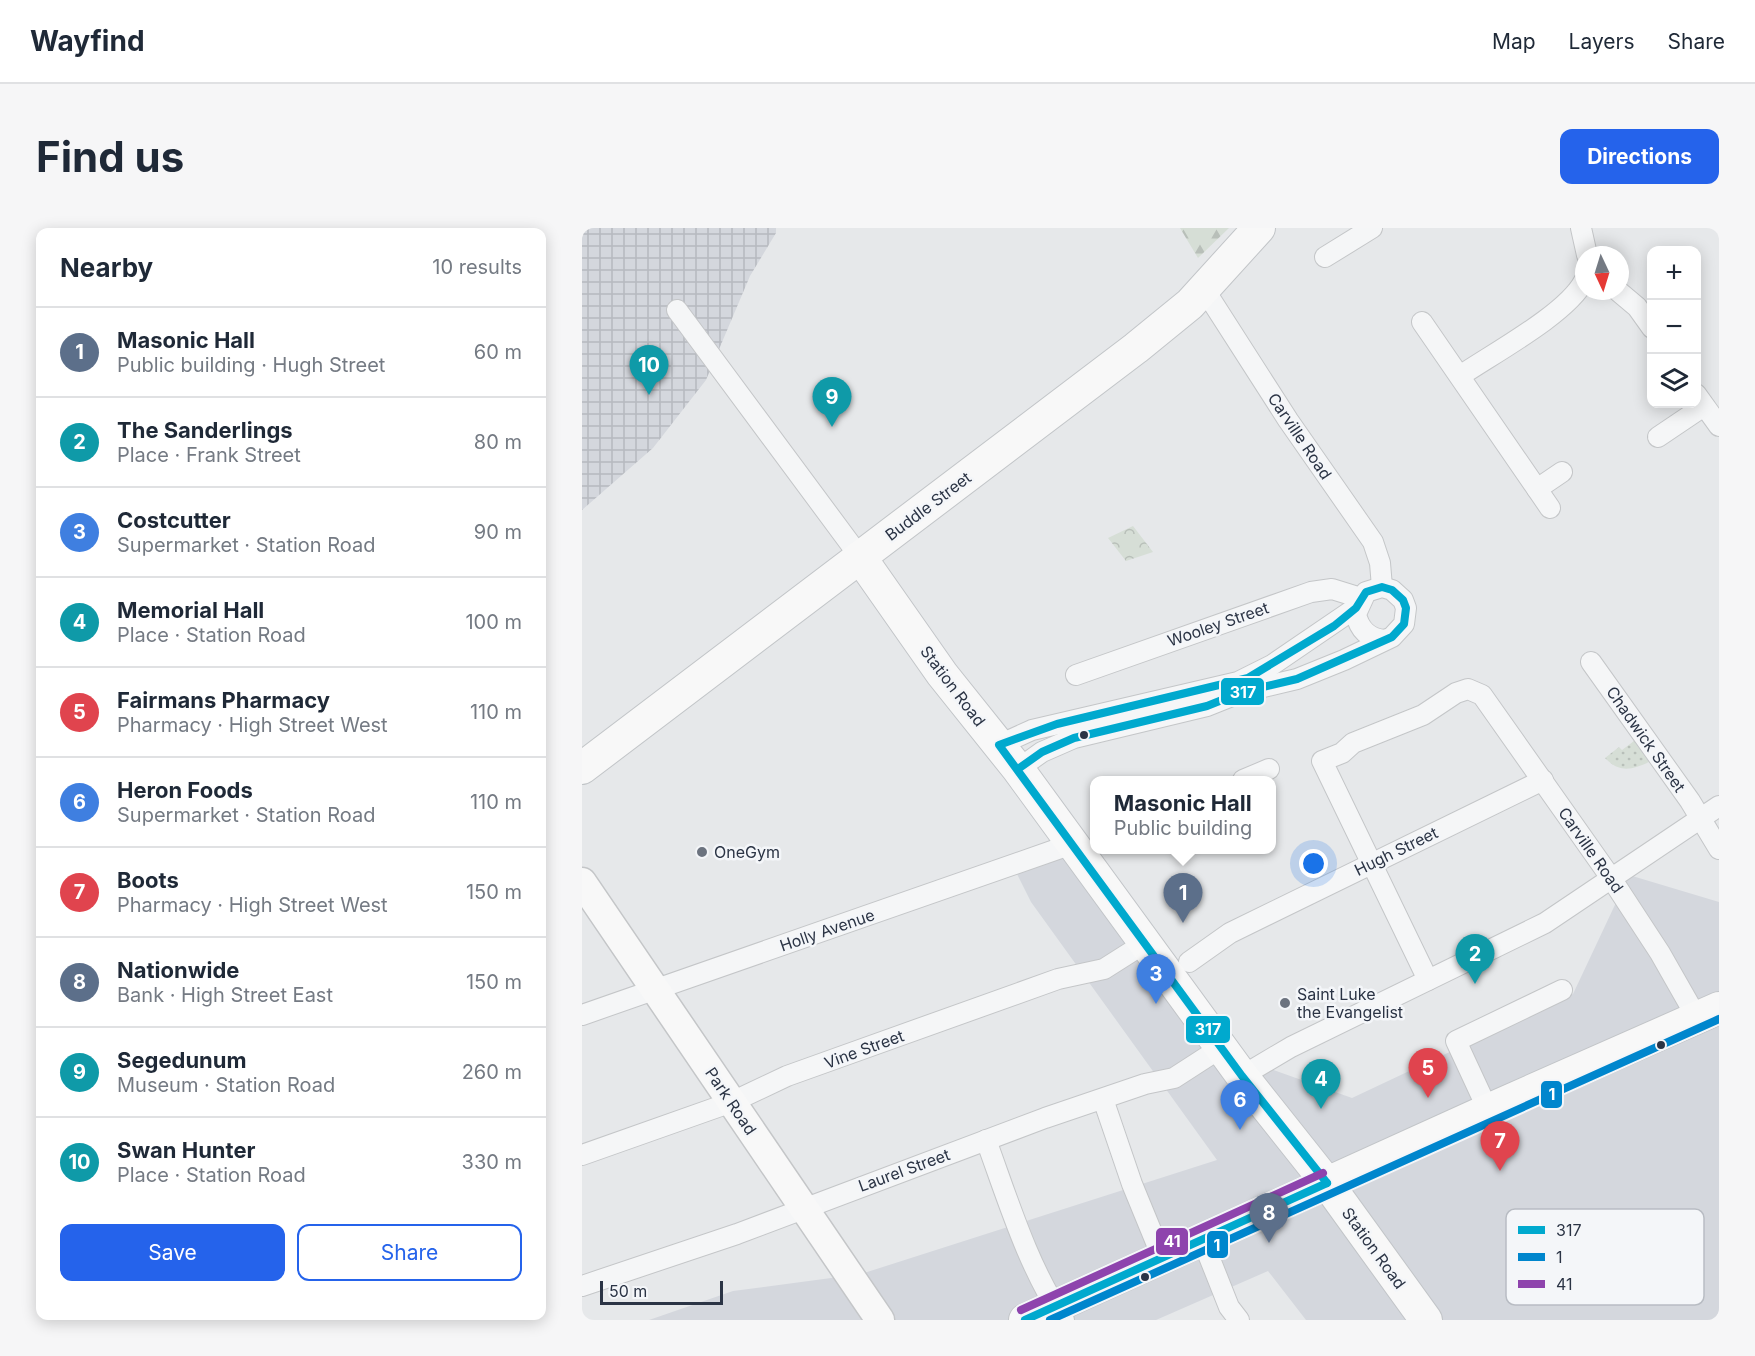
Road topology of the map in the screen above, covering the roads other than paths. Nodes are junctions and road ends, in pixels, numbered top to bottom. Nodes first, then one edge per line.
1 (1259, 228) edge
2 (1372, 228) edge
3 (1581, 228) edge
4 (1585, 246) edge
5 (1325, 257) dead end
6 (1204, 289) junction
7 (1575, 294) edge
8 (1629, 300) edge
9 (677, 310) dead end
10 (1647, 321) edge
11 (1422, 322) dead end
12 (1460, 376) junction
13 (1701, 401) edge
14 (1691, 408) edge
15 (1719, 426) edge
16 (1658, 437) dead end
17 (1562, 472) dead end
18 (1538, 489) junction
19 (1551, 507) dead end
20 (860, 557) junction
21 (1382, 587) junction
22 (1359, 602) junction
23 (1384, 640) junction
24 (1591, 662) dead end
25 (1076, 675) dead end
26 (999, 745) junction
27 (582, 768) edge
28 (1018, 769) junction
29 (1269, 769) dead end
30 (1252, 776) edge
31 (1543, 780) junction
32 (1719, 806) edge
33 (1700, 818) junction
34 (1082, 848) edge
35 (1719, 849) edge
36 (1371, 863) junction
37 (1611, 878) junction
38 (582, 882) edge
39 (1145, 943) junction
40 (1189, 962) dead end
41 (1428, 980) junction
42 (655, 989) junction
43 (1562, 990) dead end
44 (1708, 1013) edge
45 (582, 1015) edge
46 (1222, 1047) junction
47 (1242, 1076) junction
48 (1103, 1099) junction
49 (732, 1102) junction
50 (1488, 1110) junction
51 (986, 1140) junction
52 (582, 1155) edge
53 (1327, 1183) junction
54 (804, 1209) junction
55 (1202, 1239) junction
56 (1162, 1257) junction
57 (582, 1286) edge
58 (1059, 1313) edge
59 (1234, 1313) edge
60 (880, 1320) edge
61 (1025, 1320) edge
62 (1426, 1320) edge

1 - 6 main road, Buddle Street
2 - 5 street
3 - 4 street
6 - 20 main road, Buddle Street
6 - 21 street, Carville Road
7 - 12 street
8 - 10 street
9 - 20 street, Station Road
11 - 12 street
12 - 18 street
13 - 15 street
14 - 16 street
17 - 18 street
18 - 19 street
20 - 26 main road, Station Road
20 - 27 main road, Buddle Street
21 - 22 street
21 - 23 street
22 - 23 street
22 - 25 street, Wooley Street
22 - 26 street
23 - 28 street
24 - 33 street, Chadwick Street
26 - 28 main road, Station Road
28 - 34 main road, Station Road
29 - 30 street
31 - 36 street, Hugh Street
31 - 36 street, Carville Road
31 - 37 street, Carville Road
32 - 33 street
33 - 35 street, Chadwick Street
33 - 37 street
34 - 39 main road, Station Road
34 - 42 street, Holly Avenue
36 - 40 street, Hugh Street
36 - 41 street
37 - 41 street
37 - 44 street, Carville Road
38 - 42 street, Park Road
39 - 46 main road, Station Road
39 - 49 street, Vine Street
41 - 47 street
42 - 45 street, Holly Avenue
42 - 49 street, Park Road
43 - 50 street
44 - 50 main road
46 - 47 main road, Station Road
46 - 48 street, Laurel Street
47 - 53 main road, Station Road
48 - 51 street, Laurel Street
48 - 56 street
49 - 52 street, Vine Street
49 - 54 street, Park Road
50 - 53 main road
51 - 54 street, Laurel Street
51 - 58 street
53 - 55 main road
53 - 62 main road, Station Road
54 - 57 street, Laurel Street
54 - 60 street, Park Road
55 - 56 main road
55 - 59 street
56 - 58 main road
58 - 61 main road

